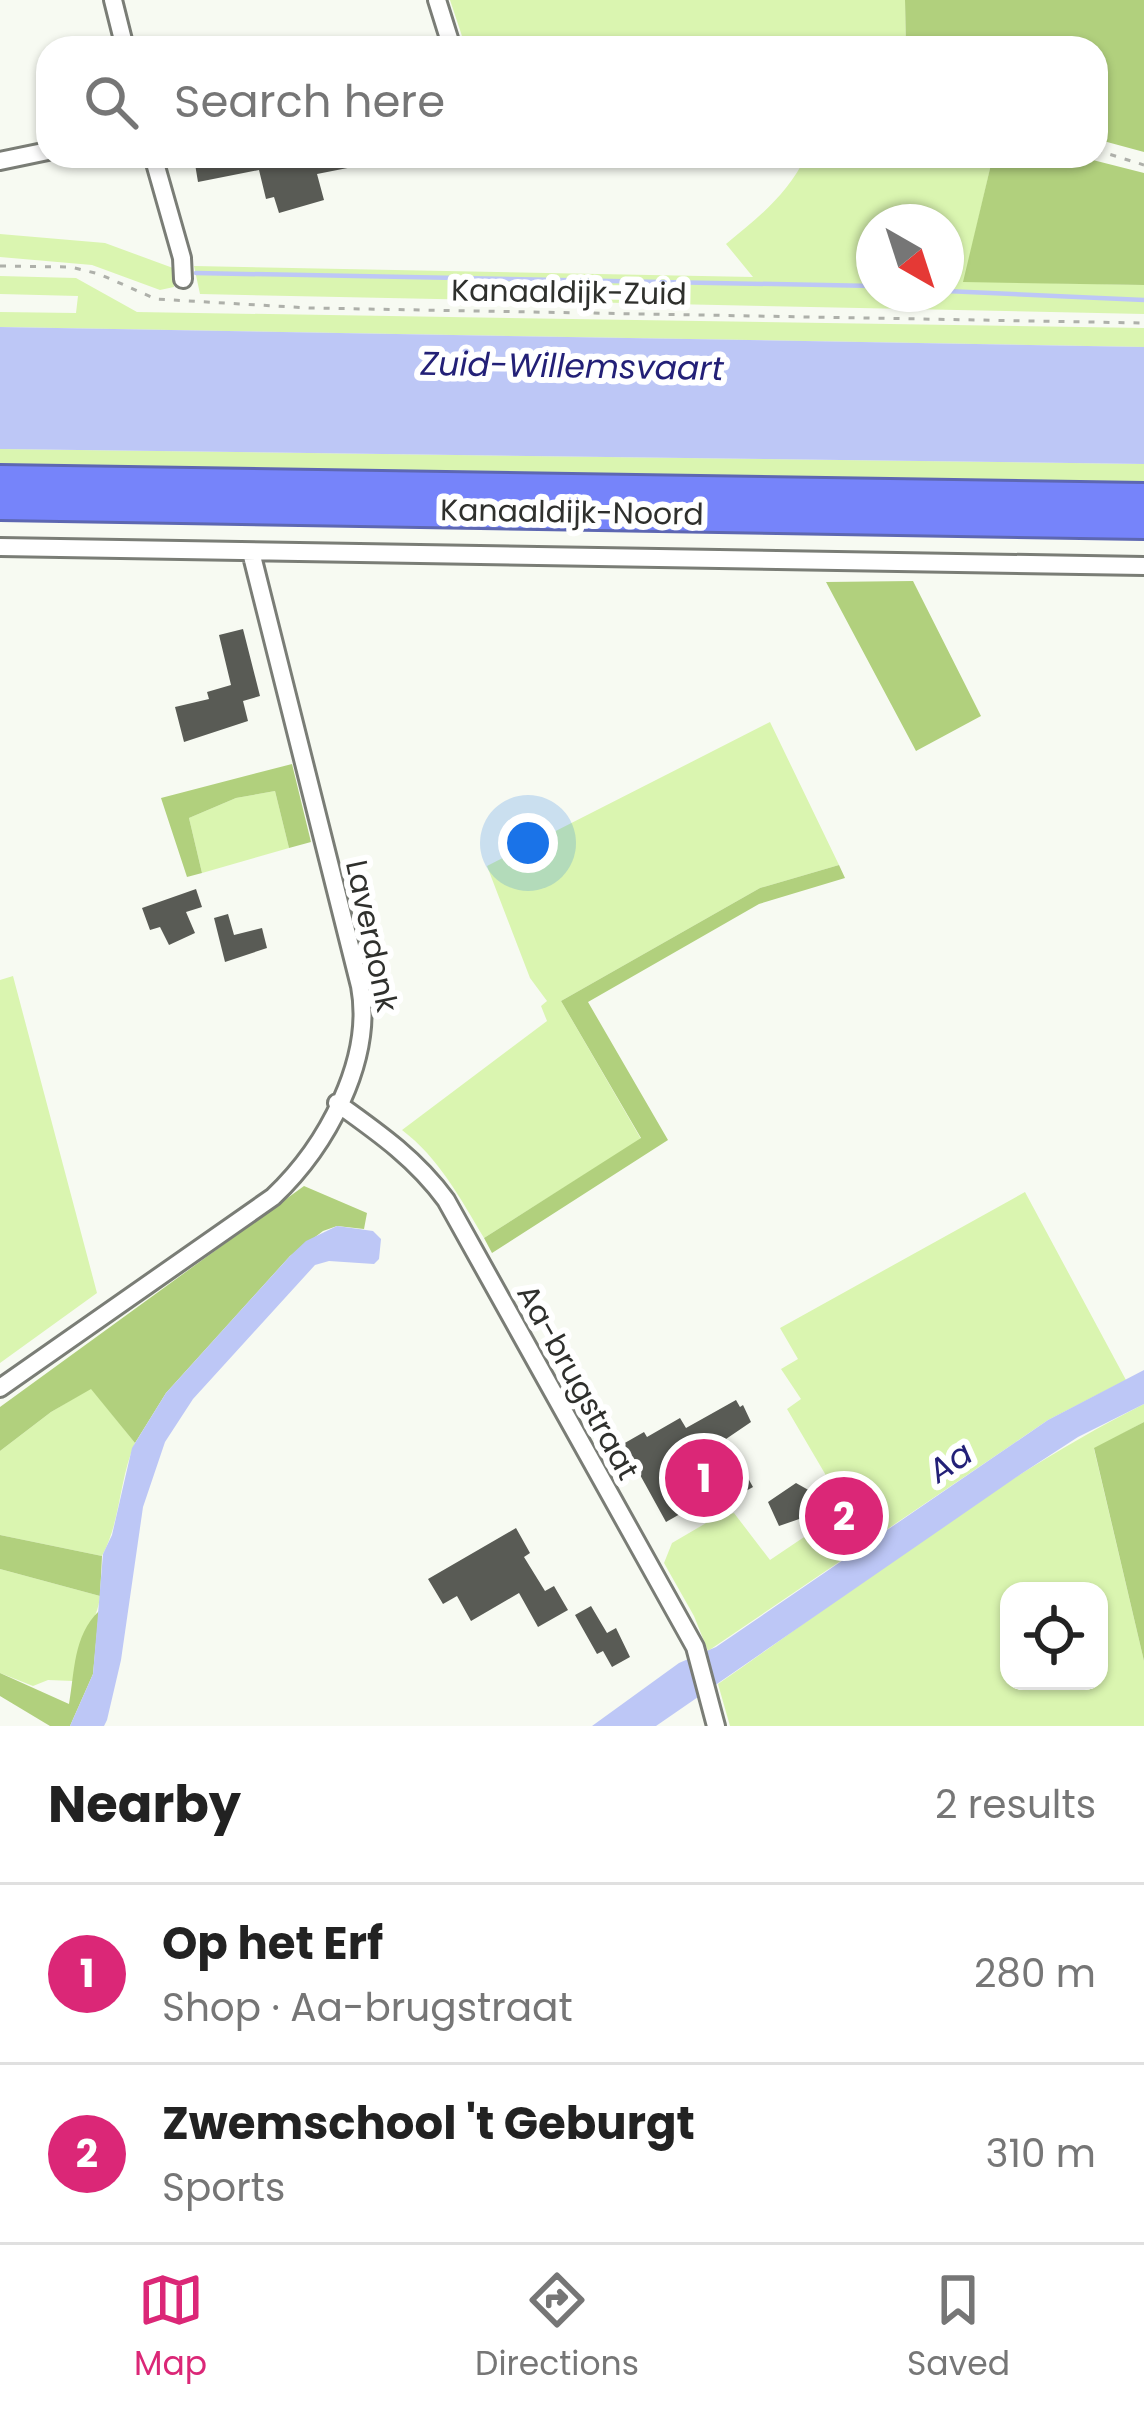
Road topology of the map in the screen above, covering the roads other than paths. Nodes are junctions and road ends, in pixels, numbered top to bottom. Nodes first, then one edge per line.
1 (112, 0) edge
2 (437, 0) edge
3 (122, 36) edge
4 (448, 36) edge
5 (36, 154) edge
6 (0, 161) edge
7 (157, 168) edge
8 (183, 279) dead end
9 (0, 481) edge
10 (1144, 499) edge
11 (0, 504) edge
12 (1144, 523) edge
13 (0, 547) edge
14 (251, 552) junction
15 (1144, 566) edge
16 (337, 1103) junction
17 (0, 1388) edge
18 (716, 1726) edge

1 - 3 street
2 - 4 street
5 - 6 street
7 - 8 street
9 - 10 highway, Kanaaldijk-Noord
11 - 12 highway, Kanaaldijk-Noord
13 - 14 street, Kanaaldijk-Noord
14 - 15 street, Kanaaldijk-Noord
14 - 16 street, Laverdonk
16 - 17 street, Laverdonk
16 - 18 street, Aa-brugstraat

